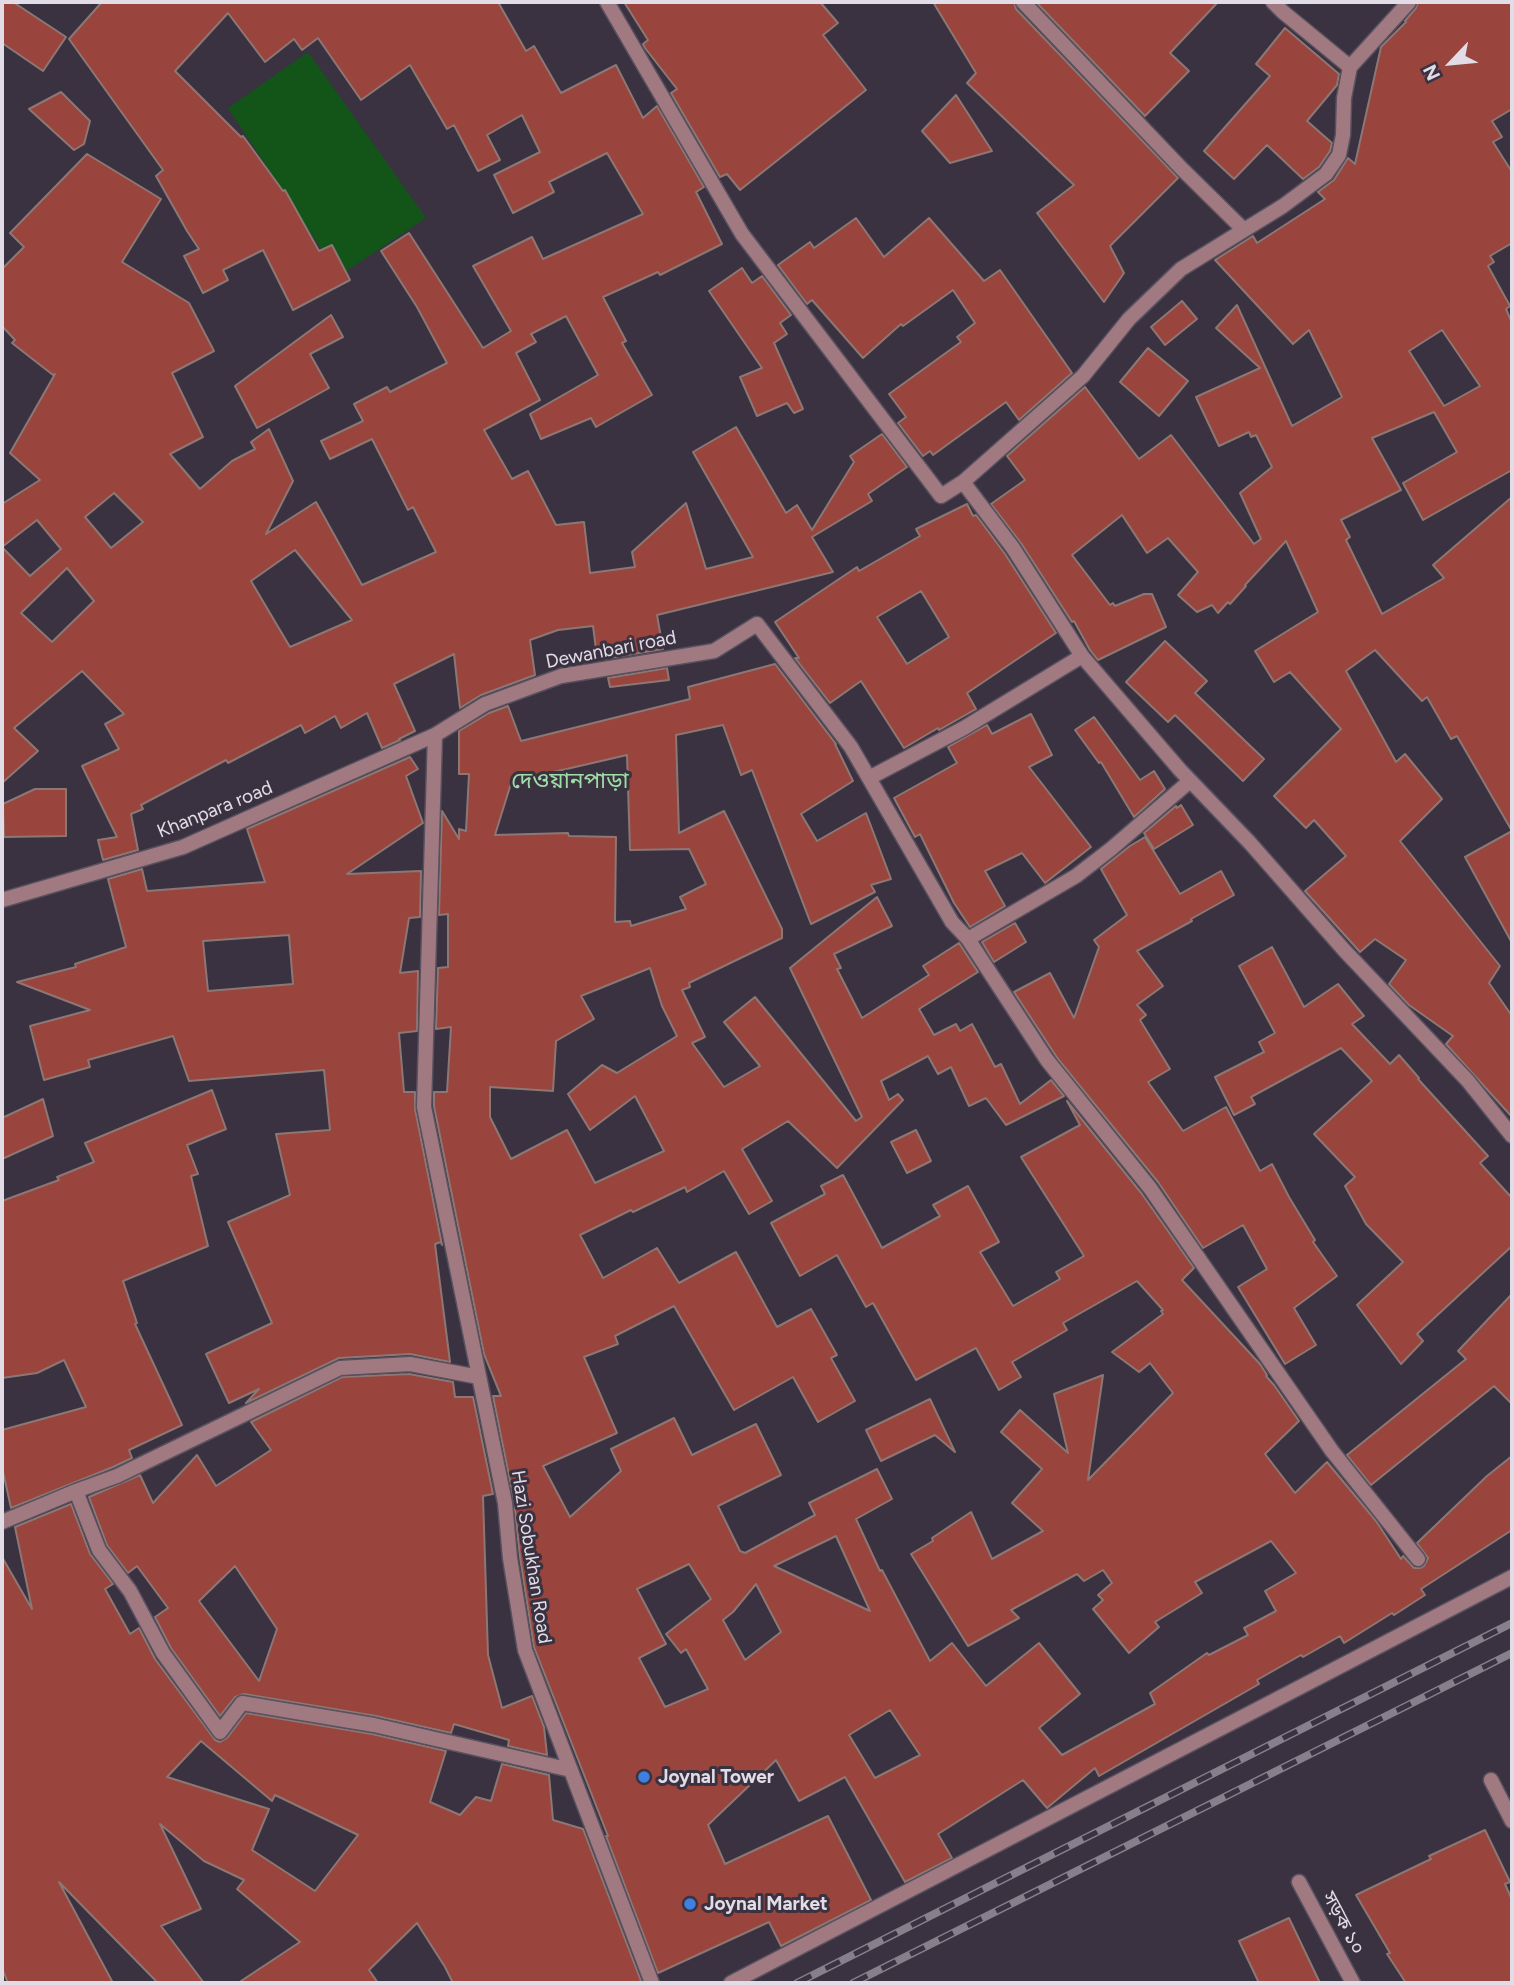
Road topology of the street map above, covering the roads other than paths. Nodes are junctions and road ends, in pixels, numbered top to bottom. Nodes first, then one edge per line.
1 (607, 2) edge
2 (1023, 2) edge
3 (1273, 2) edge
4 (1409, 2) edge
5 (1350, 67) junction
6 (1244, 230) junction
7 (963, 482) junction
8 (1082, 656) junction
9 (435, 735) junction
10 (869, 778) junction
11 (1191, 781) junction
12 (2, 900) edge
13 (968, 939) junction
14 (1512, 1136) edge
15 (479, 1377) junction
16 (76, 1490) junction
17 (2, 1522) edge
18 (1418, 1559) dead end
19 (1512, 1577) edge
20 (571, 1770) junction
21 (1491, 1780) dead end
22 (1512, 1821) edge
23 (1299, 1882) dead end
24 (652, 1983) edge
25 (731, 1983) edge
26 (1353, 1983) edge

1 - 7 street
2 - 6 street
3 - 5 street
4 - 5 street
5 - 6 street
6 - 7 street
7 - 8 street
8 - 10 street
8 - 11 street
9 - 10 street, Dewanbari road
9 - 12 street, Khanpara road
9 - 15 street, Hazi Sobukhan Road
10 - 13 street
11 - 13 street
11 - 14 street
13 - 18 street
15 - 16 street
15 - 20 street, Hazi Sobukhan Road
16 - 17 street
16 - 20 street
19 - 25 street
20 - 24 street, Hazi Sobukhan Road
21 - 22 street
23 - 26 street, সড়ক ১০

